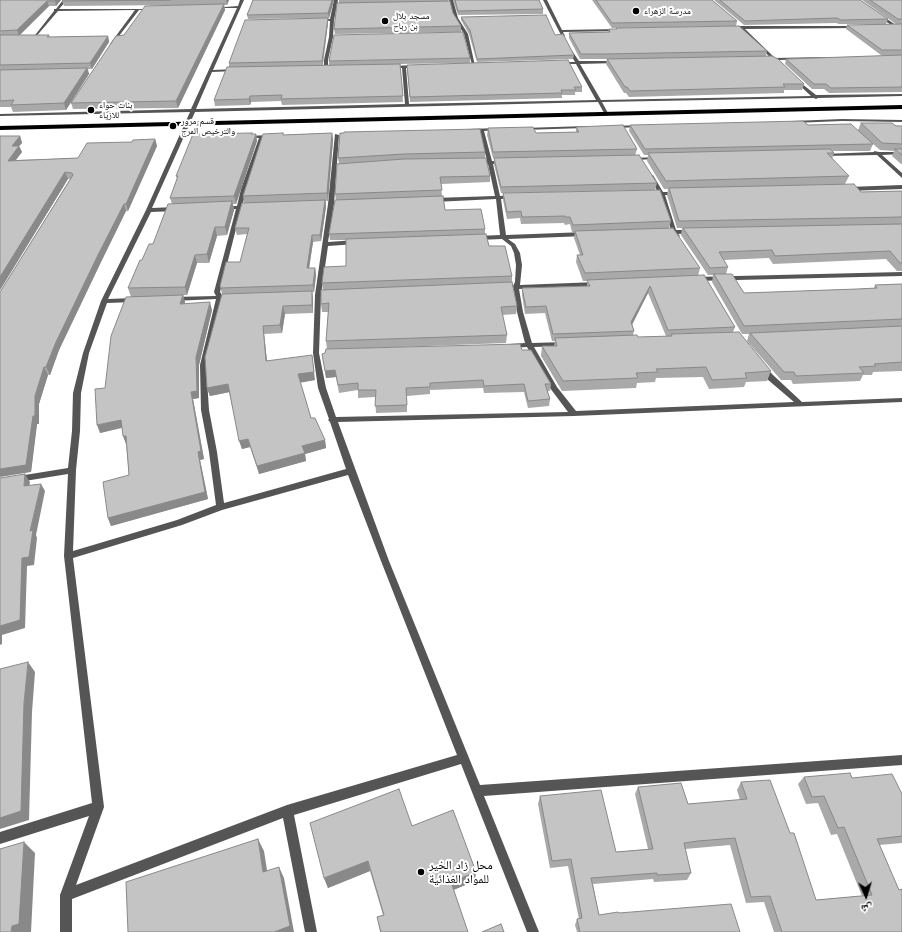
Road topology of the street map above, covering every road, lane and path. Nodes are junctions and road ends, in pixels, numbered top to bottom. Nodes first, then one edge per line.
1 (65, 0) edge
2 (249, 0) edge
3 (336, 0) edge
4 (545, 0) edge
5 (241, 2) edge
6 (451, 2) edge
7 (444, 4) edge
8 (335, 6) junction
9 (343, 6) edge
10 (208, 8) edge
11 (138, 9) junction
12 (154, 9) edge
13 (55, 10) junction
14 (876, 13) edge
15 (545, 16) edge
16 (552, 16) junction
17 (456, 18) junction
18 (463, 18) edge
19 (309, 20) edge
20 (332, 20) junction
21 (737, 23) edge
22 (887, 26) edge
23 (895, 26) junction
24 (902, 26) edge
25 (865, 27) edge
26 (727, 28) edge
27 (743, 28) junction
28 (624, 30) edge
29 (560, 31) junction
30 (902, 31) edge
31 (458, 34) edge
32 (466, 34) junction
33 (117, 36) junction
34 (110, 37) dead end
35 (331, 37) junction
36 (339, 37) edge
37 (26, 38) edge
38 (32, 38) junction
39 (40, 38) edge
40 (110, 48) edge
41 (830, 58) edge
42 (758, 59) edge
43 (774, 59) junction
44 (625, 61) edge
45 (578, 62) junction
46 (554, 63) edge
47 (779, 63) edge
48 (467, 65) edge
49 (474, 65) junction
50 (482, 65) edge
51 (420, 66) edge
52 (389, 67) edge
53 (404, 67) junction
54 (334, 68) edge
55 (318, 69) edge
56 (326, 69) junction
57 (243, 70) edge
58 (210, 71) junction
59 (793, 78) edge
60 (902, 95) edge
61 (816, 98) junction
62 (599, 101) junction
63 (407, 105) junction
64 (902, 107) edge
65 (71, 108) edge
66 (193, 110) junction
67 (606, 113) junction
68 (67, 114) junction
69 (0, 115) edge
70 (842, 120) junction
71 (902, 121) edge
72 (790, 122) edge
73 (186, 123) junction
74 (847, 125) edge
75 (622, 126) junction
76 (645, 126) edge
77 (591, 127) edge
78 (606, 127) edge
79 (0, 128) edge
80 (505, 129) edge
81 (520, 129) edge
82 (467, 130) edge
83 (482, 130) junction
84 (626, 133) edge
85 (337, 135) dead end
86 (277, 136) edge
87 (240, 137) edge
88 (262, 137) junction
89 (872, 149) edge
90 (637, 152) edge
91 (902, 153) edge
92 (878, 154) junction
93 (814, 155) edge
94 (665, 158) edge
95 (626, 159) edge
96 (489, 162) junction
97 (512, 162) edge
98 (473, 163) edge
99 (645, 164) junction
100 (902, 176) edge
101 (902, 187) edge
102 (838, 189) edge
103 (686, 193) edge
104 (646, 194) edge
105 (662, 194) junction
106 (498, 197) junction
107 (521, 197) edge
108 (426, 200) edge
109 (239, 207) junction
110 (254, 207) edge
111 (216, 208) edge
112 (179, 209) edge
113 (149, 210) junction
114 (659, 232) edge
115 (674, 232) junction
116 (698, 232) edge
117 (596, 234) edge
118 (502, 237) junction
119 (472, 238) edge
120 (364, 242) edge
121 (325, 244) junction
122 (682, 244) edge
123 (902, 274) edge
124 (703, 276) junction
125 (689, 280) edge
126 (603, 284) edge
127 (709, 285) edge
128 (492, 288) edge
129 (516, 288) junction
130 (242, 297) edge
131 (220, 298) junction
132 (166, 299) edge
133 (143, 300) edge
134 (104, 301) junction
135 (576, 343) edge
136 (529, 345) junction
137 (506, 346) edge
138 (757, 362) edge
139 (902, 400) edge
140 (800, 404) junction
141 (574, 414) junction
142 (332, 420) junction
143 (72, 470) junction
144 (351, 471) junction
145 (0, 482) edge
146 (220, 507) junction
147 (68, 556) junction
148 (464, 758) junction
149 (902, 760) edge
150 (477, 791) junction
151 (98, 807) junction
152 (287, 811) junction
153 (0, 838) edge
154 (66, 894) junction
155 (66, 932) edge
156 (311, 932) edge
157 (533, 932) edge

1 - 13 street
2 - 5 street
3 - 8 street
4 - 16 street
5 - 10 street
5 - 58 street
6 - 7 street
6 - 17 street
8 - 9 street
8 - 20 street
11 - 12 street
11 - 13 street
11 - 33 street
13 - 38 street
14 - 23 street
15 - 16 street
16 - 29 street
17 - 18 street
17 - 32 street
19 - 20 street
20 - 35 street
21 - 27 street
22 - 23 street
23 - 24 street
23 - 30 street
25 - 27 street
26 - 27 street
27 - 43 street
28 - 29 street
29 - 45 street
31 - 32 street
32 - 49 street
33 - 34 street
33 - 40 street
35 - 36 street
35 - 56 street
37 - 38 street
38 - 39 street
41 - 43 street
42 - 43 street
43 - 47 street
44 - 45 street
45 - 46 street
45 - 62 street
48 - 49 street
49 - 50 street
51 - 53 street
52 - 53 street
53 - 63 street
54 - 56 street
55 - 56 street
57 - 58 street
58 - 66 street
59 - 61 street
60 - 61 street
61 - 62 street
62 - 63 street
62 - 67 street
63 - 66 street
64 - 67 main road
65 - 68 street
66 - 68 street
66 - 73 street
67 - 73 main road
68 - 69 street
70 - 71 street
70 - 72 street
70 - 74 street
73 - 79 main road
73 - 113 street
75 - 76 street
75 - 78 street
75 - 84 street
77 - 81 street
80 - 83 street
82 - 83 street
83 - 96 street
85 - 121 street
86 - 88 street
87 - 88 street
88 - 109 street
89 - 92 street
90 - 99 street
91 - 92 street
92 - 93 street
92 - 100 street
94 - 99 street
95 - 99 street
96 - 97 street
96 - 98 street
96 - 106 street
99 - 105 street
101 - 102 street
103 - 105 street
104 - 105 street
105 - 115 street
106 - 107 street
106 - 108 street
106 - 118 street
109 - 110 street
109 - 111 street
109 - 131 street
112 - 113 street
113 - 134 street
114 - 115 street
115 - 116 street
115 - 122 street
117 - 118 street
118 - 119 street
118 - 129 street
120 - 121 street
121 - 142 street
123 - 124 street
124 - 125 street
124 - 127 street
126 - 129 street
128 - 129 street
129 - 136 street
130 - 131 street
131 - 132 street
131 - 146 street
133 - 134 street
134 - 143 street
135 - 136 street
136 - 137 street
136 - 141 street
138 - 140 street
139 - 140 street
140 - 141 street
141 - 142 street
142 - 144 street
143 - 145 street
143 - 147 street
144 - 146 street
144 - 148 street
146 - 147 street
147 - 151 street
148 - 150 street
148 - 152 street
149 - 150 street
150 - 157 street
151 - 153 street
151 - 154 street
152 - 154 street
152 - 156 street
154 - 155 street

